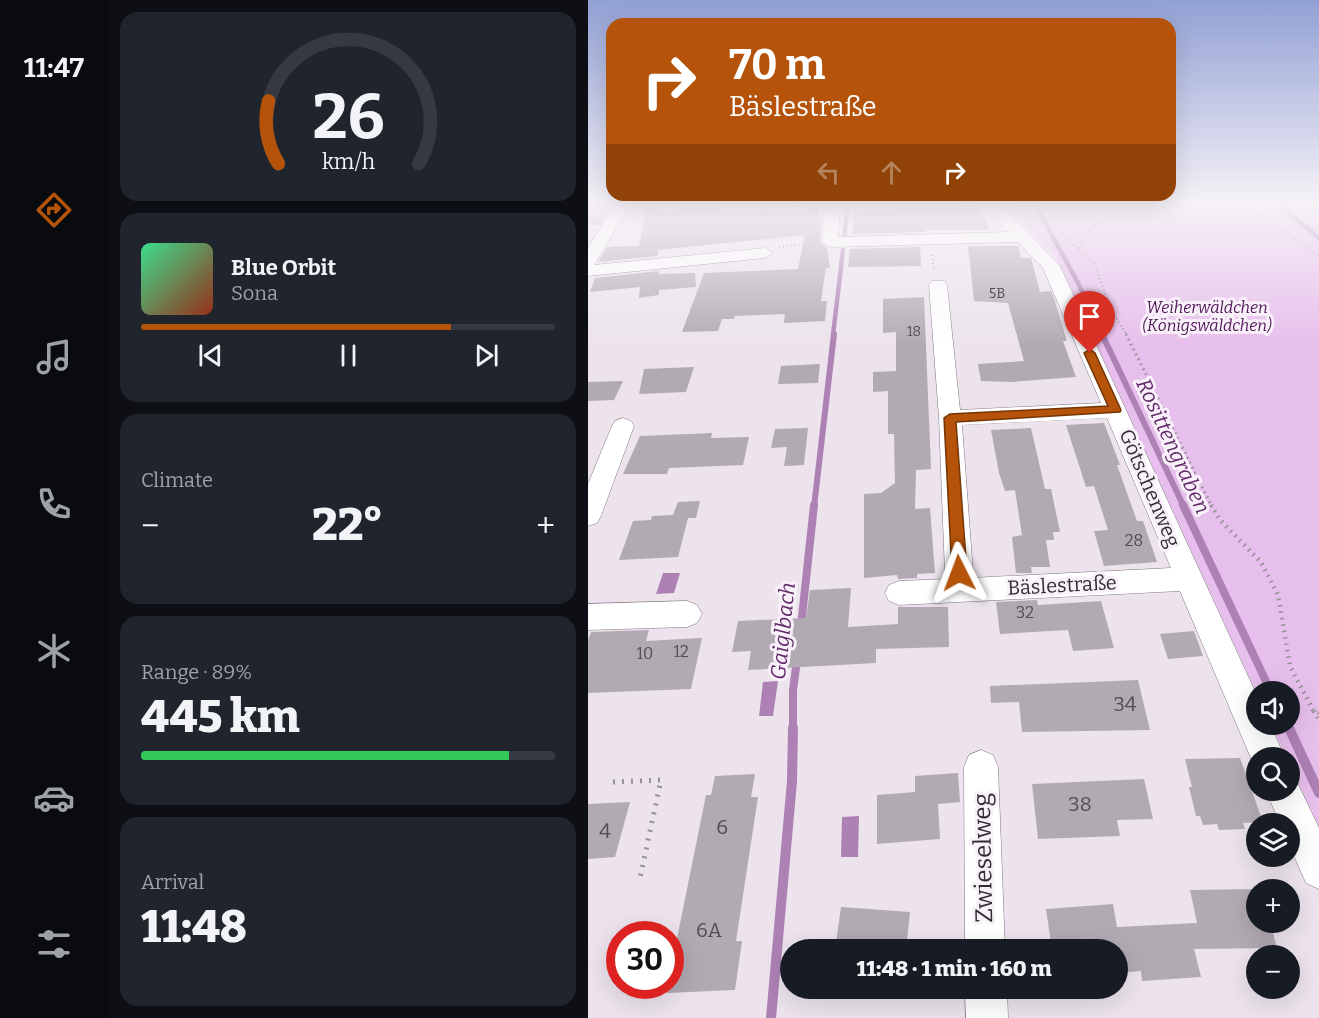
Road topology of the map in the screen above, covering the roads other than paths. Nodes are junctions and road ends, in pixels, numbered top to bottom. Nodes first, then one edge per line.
1 (1037, 251) edge
2 (765, 253) dead end
3 (588, 271) edge
4 (938, 285) road end
5 (1115, 410) junction
6 (950, 418) junction
7 (623, 426) dead end
8 (588, 516) edge
9 (959, 573) dead end
10 (1189, 579) junction
11 (899, 593) dead end
12 (687, 614) dead end
13 (588, 617) edge
14 (1263, 747) edge
15 (981, 766) dead end
16 (1288, 801) edge
17 (1319, 870) edge
18 (985, 939) edge
19 (986, 999) edge
20 (987, 1018) edge

1 - 5 street, Götschenweg
2 - 3 street
4 - 6 street
5 - 6 street
5 - 10 street, Götschenweg
6 - 9 street
7 - 8 street
10 - 11 street, Bäslestraße
10 - 14 street, Götschenweg
12 - 13 street
15 - 18 street, Zwieselweg
16 - 17 street
19 - 20 street

